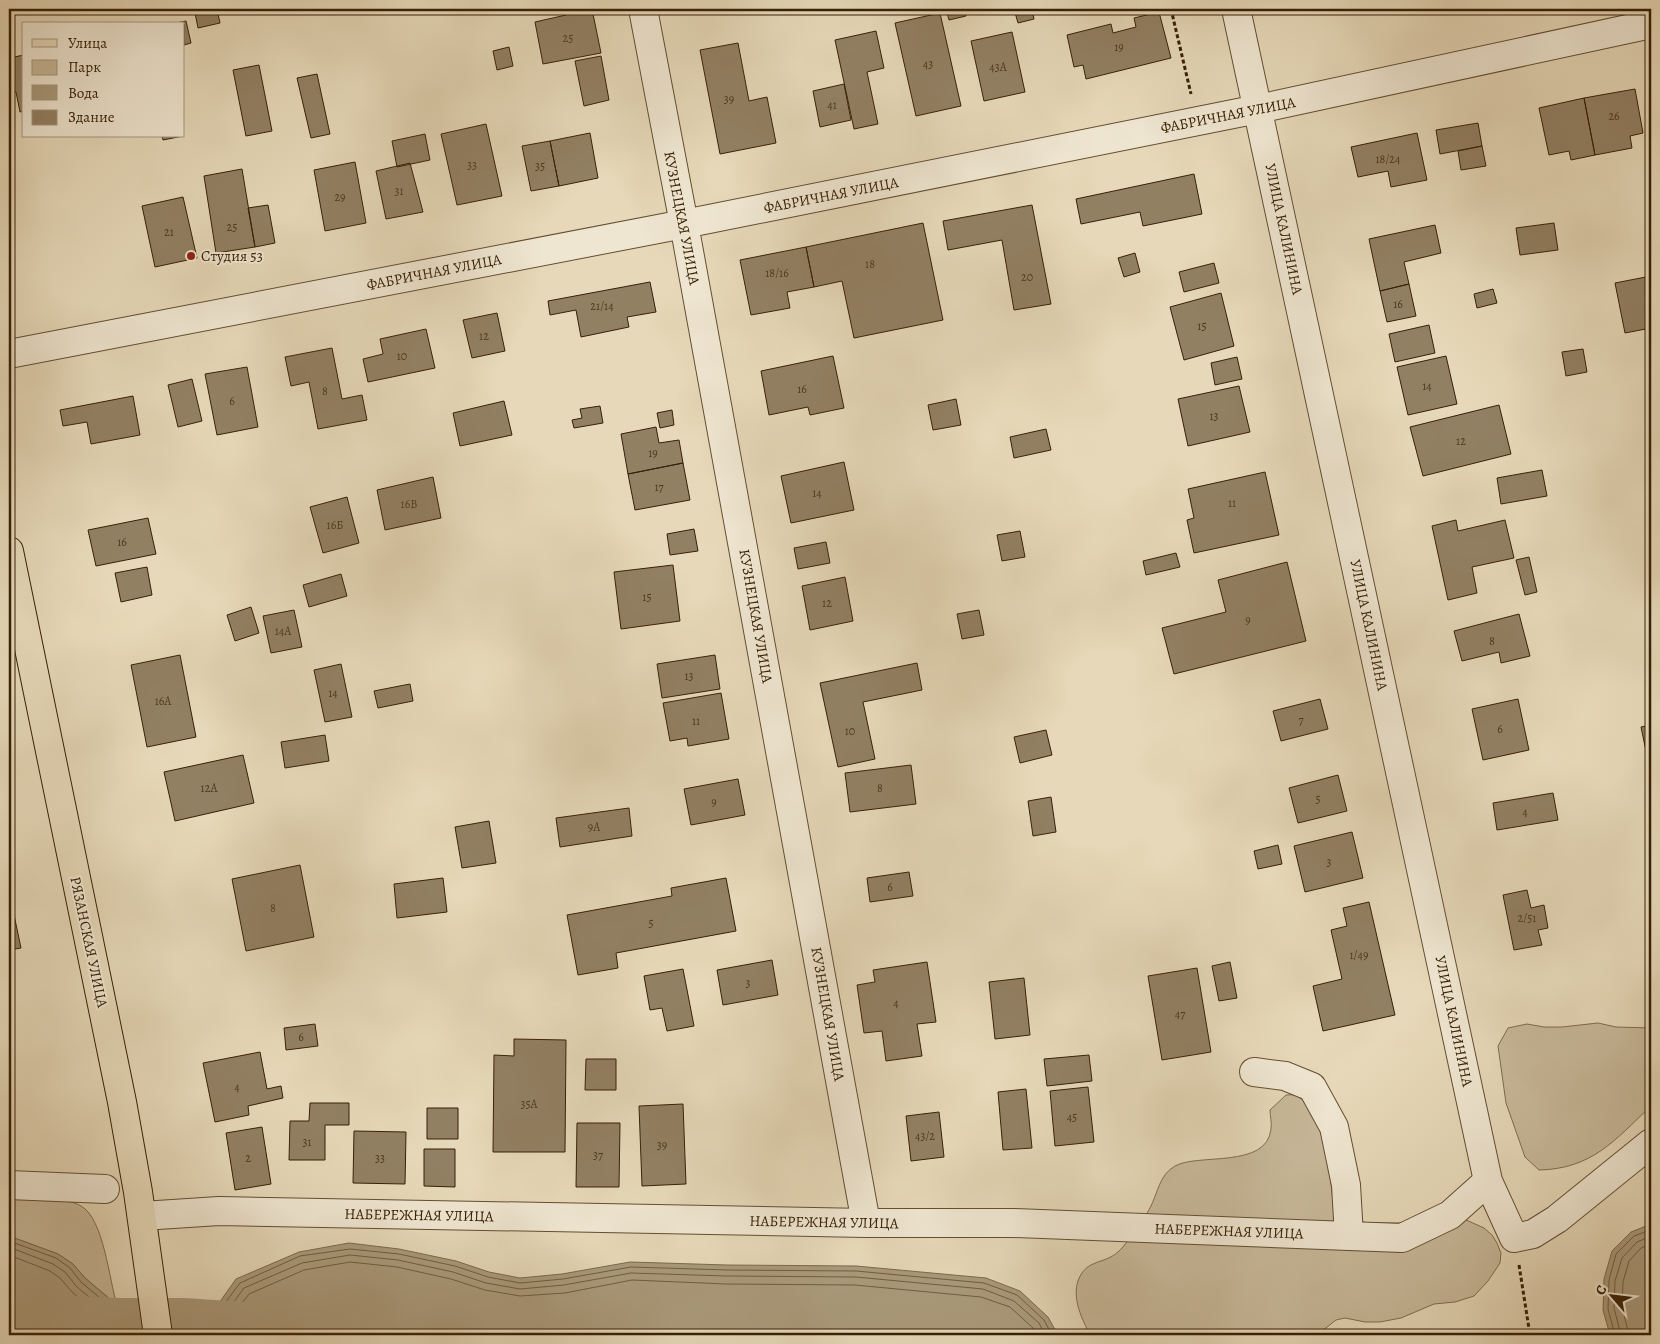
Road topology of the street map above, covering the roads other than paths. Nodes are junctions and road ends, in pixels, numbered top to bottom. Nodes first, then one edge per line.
1 (643, 9) edge
2 (1236, 9) edge
3 (1651, 24) edge
4 (1258, 109) junction
5 (684, 224) junction
6 (9, 354) edge
7 (9, 551) edge
8 (1254, 1072) dead end
9 (1651, 1143) edge
10 (1488, 1181) junction
11 (9, 1185) edge
12 (105, 1189) dead end
13 (143, 1222) junction
14 (866, 1224) junction
15 (1349, 1236) junction
16 (158, 1335) edge

1 - 5 street, КУЗНЕЦКАЯ УЛИЦА
2 - 4 street, УЛИЦА КАЛИНИНА
3 - 4 street, ФАБРИЧНАЯ УЛИЦА
4 - 5 street, ФАБРИЧНАЯ УЛИЦА
4 - 10 street, УЛИЦА КАЛИНИНА
5 - 6 street, ФАБРИЧНАЯ УЛИЦА
5 - 14 street, КУЗНЕЦКАЯ УЛИЦА
7 - 13 main road, РЯЗАНСКАЯ УЛИЦА
8 - 15 street
9 - 10 street, УЛИЦА КАЛИНИНА
10 - 15 street, НАБЕРЕЖНАЯ УЛИЦА
11 - 12 street
13 - 14 street, НАБЕРЕЖНАЯ УЛИЦА
13 - 16 main road, РЯЗАНСКАЯ УЛИЦА
14 - 15 street, НАБЕРЕЖНАЯ УЛИЦА

